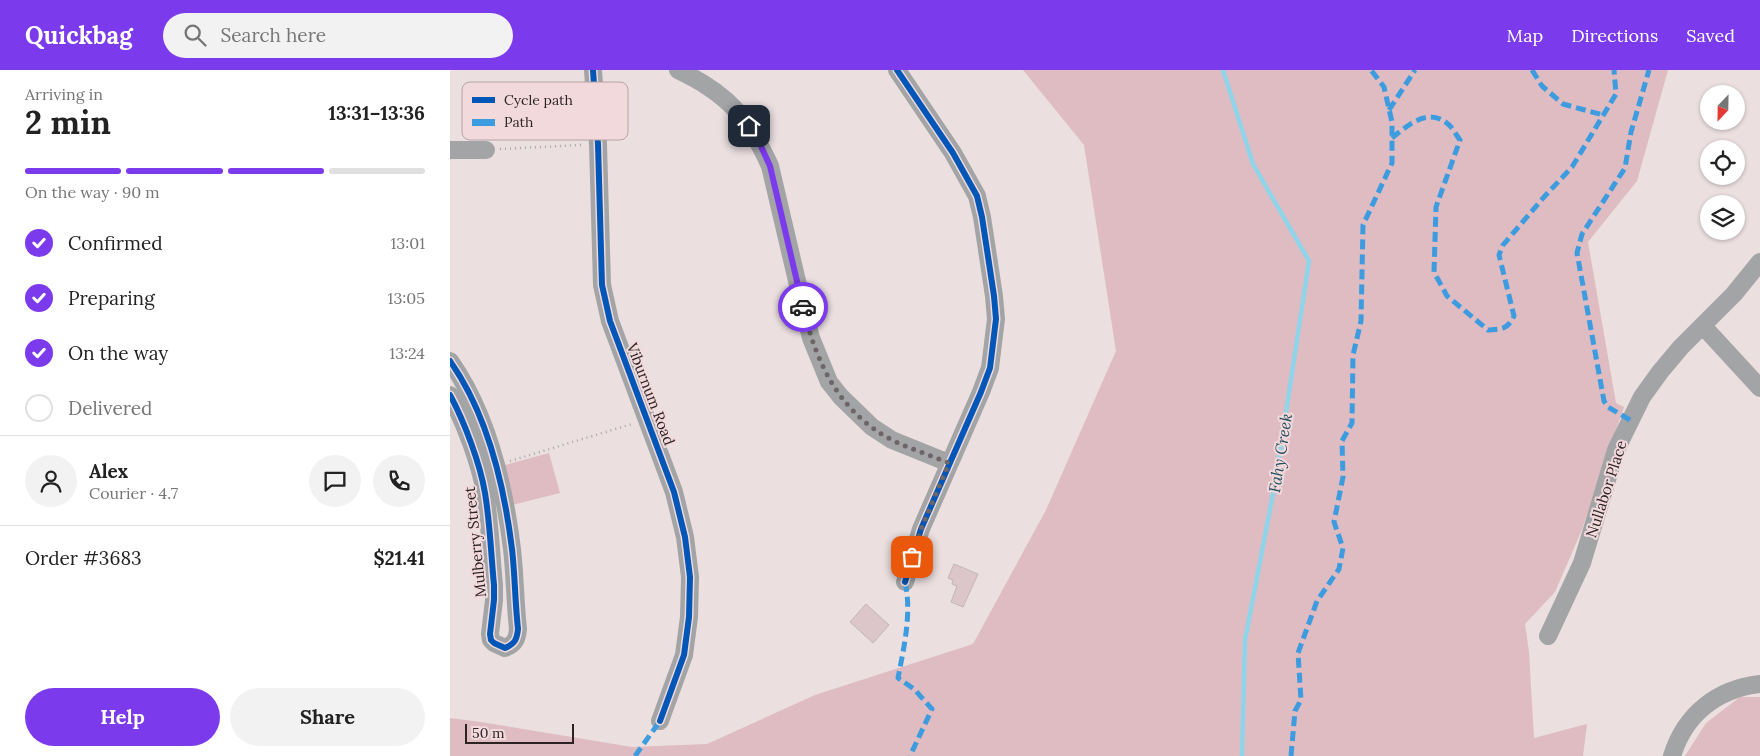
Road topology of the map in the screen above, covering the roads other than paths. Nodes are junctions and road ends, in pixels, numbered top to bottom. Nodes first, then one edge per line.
1 (678, 70) edge
2 (897, 70) edge
3 (598, 140) edge
4 (450, 150) edge
5 (486, 150) road end
6 (1760, 262) edge
7 (1703, 326) junction
8 (450, 361) edge
9 (1760, 388) edge
10 (450, 395) edge
11 (949, 463) junction
12 (905, 582) dead end
13 (1548, 636) dead end
14 (1760, 684) edge
15 (660, 721) dead end
16 (1672, 756) edge

1 - 11 street
2 - 11 street
3 - 15 street, Viburnum Road
4 - 5 street
6 - 7 street, Nullabor Place
7 - 9 street
7 - 13 street, Nullabor Place
8 - 10 street, Mulberry Street
11 - 12 street
14 - 16 street

